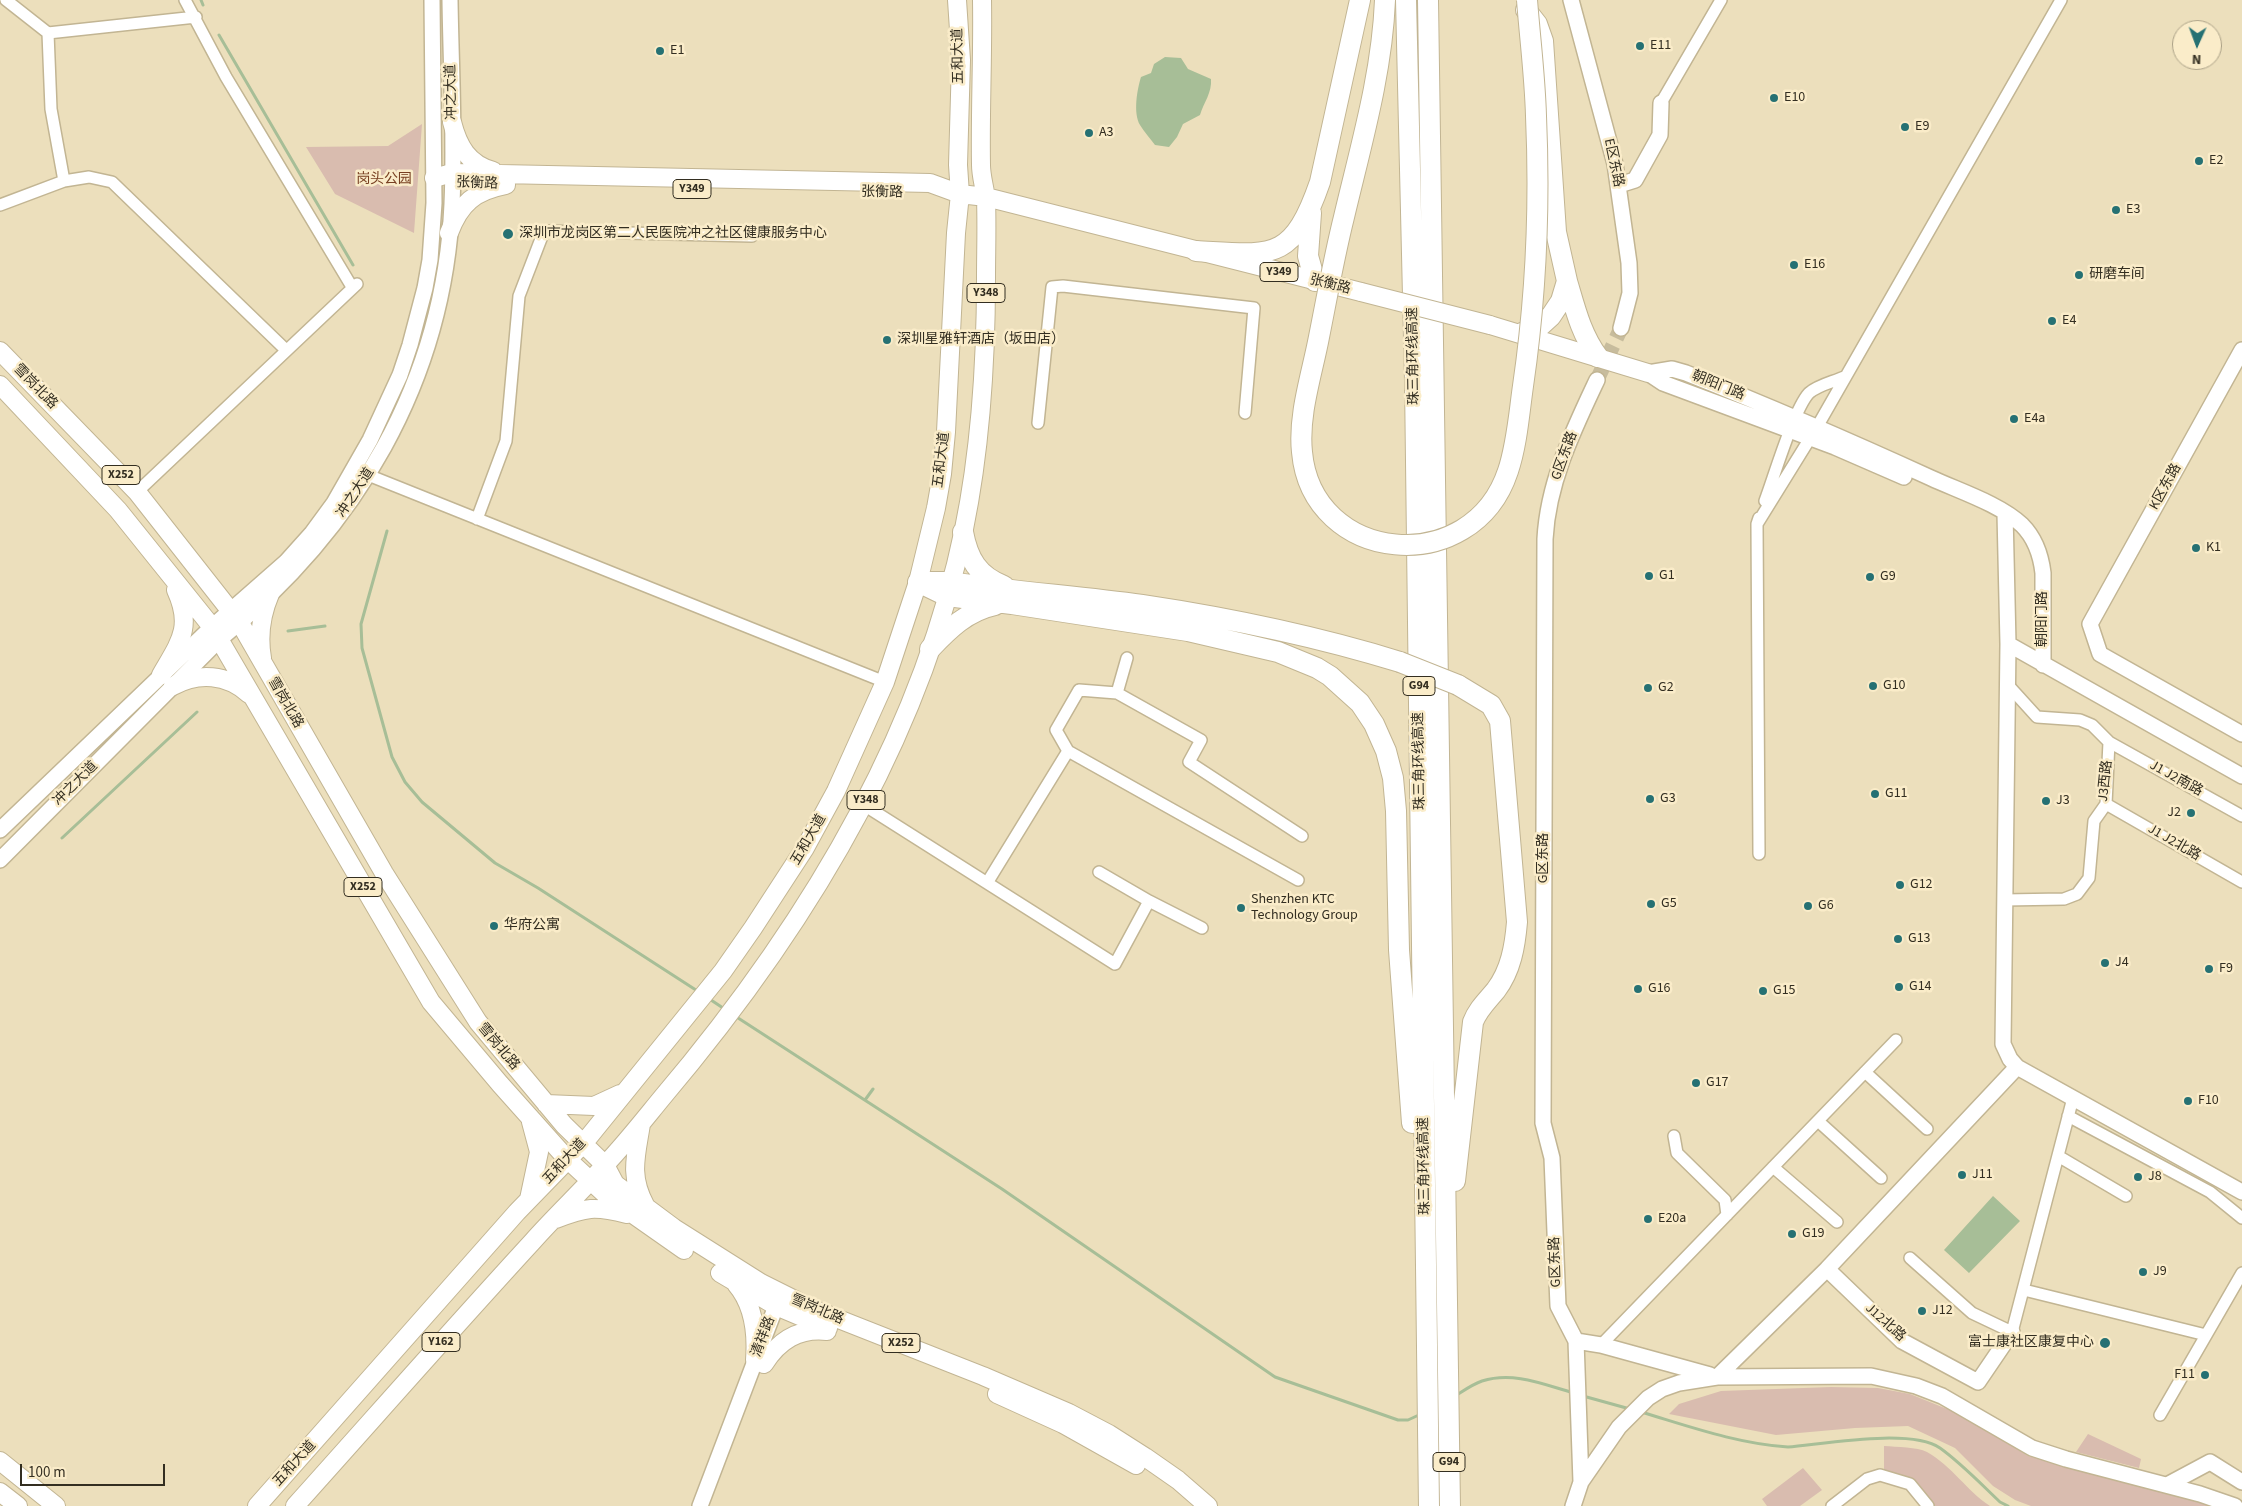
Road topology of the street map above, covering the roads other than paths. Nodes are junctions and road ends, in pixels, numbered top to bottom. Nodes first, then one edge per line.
1 (6, 0) edge
2 (185, 0) edge
3 (432, 0) edge
4 (450, 0) edge
5 (957, 0) edge
6 (982, 0) edge
7 (1360, 0) edge
8 (1385, 0) edge
9 (1406, 0) edge
10 (1428, 0) edge
11 (1518, 0) edge
12 (1527, 0) edge
13 (1571, 0) edge
14 (1721, 0) edge
15 (2061, 0) edge
16 (196, 17) junction
17 (48, 33) junction
18 (1661, 103) joint
19 (452, 122) junction
20 (434, 178) junction
21 (452, 178) junction
22 (505, 179) junction
23 (64, 181) junction
24 (1619, 185) junction
25 (956, 193) junction
26 (986, 197) junction
27 (0, 205) edge
28 (1311, 208) junction
29 (449, 233) junction
30 (752, 236) dead end
31 (1196, 251) junction
32 (1316, 281) junction
33 (1567, 281) junction
34 (1621, 328) tunnel mouth
35 (1522, 334) junction
36 (286, 350) junction
37 (2242, 350) edge
38 (0, 351) edge
39 (1598, 357) junction
40 (1648, 373) joint
41 (1844, 377) junction
42 (1597, 380) tunnel mouth
43 (0, 385) edge
44 (1245, 413) dead end
45 (1038, 423) dead end
46 (1793, 424) junction
47 (1814, 432) junction
48 (368, 475) junction
49 (137, 492) junction
50 (2005, 513) junction
51 (477, 518) junction
52 (1757, 524) junction
53 (963, 532) junction
54 (2006, 549) junction
55 (167, 571) junction
56 (918, 582) junction
57 (949, 589) junction
58 (270, 594) junction
59 (1014, 597) junction
60 (235, 617) junction
61 (1167, 618) junction
62 (215, 633) junction
63 (2008, 644) junction
64 (930, 649) junction
65 (1127, 658) dead end
66 (2043, 666) junction
67 (266, 670) junction
68 (167, 680) junction
69 (885, 682) junction
70 (2007, 684) junction
71 (1117, 693) junction
72 (253, 698) junction
73 (2242, 734) edge
74 (2110, 742) junction
75 (1068, 751) junction
76 (2242, 776) edge
77 (2106, 804) junction
78 (864, 805) junction
79 (2242, 816) edge
80 (0, 830) edge
81 (1302, 836) dead end
82 (1759, 854) dead end
83 (0, 860) edge
84 (1100, 872) dead end
85 (1298, 880) dead end
86 (2242, 882) edge
87 (987, 883) junction
88 (2004, 900) junction
89 (1149, 901) junction
90 (1202, 928) dead end
91 (1896, 1040) dead end
92 (2017, 1067) junction
93 (1865, 1072) junction
94 (625, 1092) junction
95 (2073, 1098) junction
96 (546, 1104) junction
97 (2068, 1116) junction
98 (530, 1118) junction
99 (1818, 1121) junction
100 (641, 1122) junction
101 (1927, 1129) dead end
102 (1674, 1136) dead end
103 (583, 1144) junction
104 (2058, 1156) junction
105 (568, 1159) junction
106 (605, 1165) junction
107 (1773, 1167) junction
108 (1881, 1178) dead end
109 (590, 1180) junction
110 (2242, 1192) edge
111 (2126, 1196) dead end
112 (529, 1200) junction
113 (641, 1212) junction
114 (1727, 1215) junction
115 (2242, 1218) edge
116 (553, 1220) junction
117 (1837, 1222) dead end
118 (1910, 1258) dead end
119 (1827, 1269) junction
120 (2242, 1273) edge
121 (1436, 1277) junction
122 (732, 1280) junction
123 (2024, 1290) junction
124 (782, 1304) junction
125 (837, 1331) junction
126 (2012, 1332) junction
127 (2206, 1335) junction
128 (1576, 1340) junction
129 (1601, 1345) junction
130 (760, 1362) junction
131 (1717, 1377) junction
132 (2160, 1415) dead end
133 (0, 1462) edge
134 (1581, 1482) junction
135 (2242, 1482) edge
136 (2167, 1485) junction
137 (0, 1492) edge
138 (18, 1506) edge
139 (56, 1506) edge
140 (257, 1506) edge
141 (295, 1506) edge
142 (700, 1506) edge
143 (711, 1506) edge
144 (1190, 1506) edge
145 (1208, 1506) edge
146 (1429, 1506) edge
147 (1450, 1506) edge
148 (1574, 1506) edge
149 (1832, 1506) edge
150 (1928, 1506) edge
151 (2235, 1506) edge

1 - 17 street
2 - 16 street
3 - 20 street, 冲之大道
4 - 19 street, 冲之大道
5 - 25 main road, 五和大道 / Y348
6 - 26 main road, 五和大道 / Y348
7 - 28 highway
8 - 12 highway, bridge
9 - 121 highway, 珠三角环线高速 / G94
10 - 121 highway, 珠三角环线高速 / G94
11 - 33 highway
13 - 24 street, E区东路
14 - 18 street
15 - 41 street
16 - 17 street
16 - 36 street
17 - 23 street
18 - 24 street
19 - 21 street, 冲之大道
19 - 22 main road
20 - 21 main road, 张衡路 / Y349
20 - 60 street, 冲之大道
21 - 22 main road, 张衡路 / Y349
21 - 29 street, 冲之大道
22 - 25 main road, 张衡路 / Y349
22 - 29 main road
23 - 27 street
23 - 36 street
24 - 34 street, E区东路
25 - 26 main road, 张衡路 / Y349
25 - 56 main road, 五和大道 / Y348
26 - 31 main road, 张衡路 / Y349
26 - 53 main road, 五和大道 / Y348
28 - 31 highway
28 - 32 highway
29 - 48 street, 冲之大道
30 - 51 street
31 - 32 main road, 张衡路 / Y349
32 - 35 main road, 张衡路 / Y349, bridge
33 - 35 highway
33 - 39 highway
35 - 39 main road, 张衡路
36 - 49 street
37 - 73 street, K区东路
38 - 49 main road, 雪岗北路 / X252
39 - 40 main road, 张衡路
40 - 46 street, 朝阳门路
41 - 46 street
41 - 47 street
42 - 128 street, G区东路
43 - 55 main road, 雪岗北路 / X252
44 - 45 street
46 - 47 street, 朝阳门路
46 - 52 street
47 - 50 street, 朝阳门路
47 - 52 street
47 - 54 street, 朝阳门路
48 - 51 street
48 - 58 street, 冲之大道
49 - 60 main road, 雪岗北路 / X252
50 - 54 street
50 - 66 street, 朝阳门路
51 - 69 street
52 - 82 street
53 - 57 main road, 五和大道 / Y348
53 - 59 highway
54 - 63 street
55 - 62 main road, 雪岗北路 / X252
55 - 68 main road
56 - 57 highway
56 - 69 main road, 五和大道 / Y348
57 - 59 highway
57 - 64 main road, 五和大道 / Y348
58 - 60 street, 冲之大道
58 - 67 main road
59 - 61 highway
59 - 64 highway
60 - 62 street, 冲之大道
60 - 67 main road, 雪岗北路 / X252
61 - 121 highway
61 - 121 highway, bridge
62 - 68 street, 冲之大道
62 - 72 main road, 雪岗北路 / X252
63 - 66 street
63 - 70 street
64 - 78 main road, 五和大道 / Y348
65 - 71 street
66 - 76 street
67 - 96 main road, 雪岗北路 / X252
68 - 72 main road
68 - 80 street, 冲之大道
68 - 83 street, 冲之大道
69 - 94 main road, 五和大道 / Y348
70 - 74 street, J3西路
70 - 88 street
71 - 75 street
71 - 81 street
72 - 98 main road, 雪岗北路 / X252
74 - 77 street, J3西路
74 - 79 street, J1 J2南路
75 - 85 street
75 - 87 street
77 - 86 street, J1 J2北路
77 - 88 street, J3西路
78 - 87 street
78 - 100 main road, 五和大道 / Y348
84 - 89 street
87 - 89 street
88 - 92 street
89 - 90 street
91 - 93 street
92 - 95 street
92 - 119 street
93 - 99 street
93 - 101 street
94 - 96 main road
94 - 103 main road, 五和大道 / Y348
95 - 97 street
95 - 110 street
96 - 103 main road, 雪岗北路 / X252
97 - 104 street
97 - 115 street
98 - 105 main road, 雪岗北路 / X252
98 - 112 main road
99 - 107 street
99 - 108 street
100 - 106 main road, 五和大道 / Y348
100 - 113 main road
102 - 114 street
103 - 105 main road, 五和大道 / Y162
103 - 106 main road, 雪岗北路 / X252
104 - 111 street
104 - 123 street
105 - 109 main road, 雪岗北路 / X252
105 - 112 main road, 五和大道 / Y162
106 - 109 main road, 五和大道 / Y348
106 - 113 main road, 雪岗北路 / X252
107 - 114 street
107 - 117 street
109 - 113 main road, 雪岗北路 / X252
109 - 116 main road, 五和大道 / Y162
112 - 140 main road, 五和大道 / Y162
113 - 116 main road
113 - 122 main road, 雪岗北路 / X252
113 - 124 main road, 雪岗北路 / X252
114 - 129 street
116 - 141 main road, 五和大道 / Y162
118 - 126 street
119 - 126 street, J12北路
119 - 131 street
120 - 127 street
121 - 146 highway, 珠三角环线高速 / G94
121 - 147 highway, 珠三角环线高速 / G94
122 - 124 main road, 雪岗北路 / X252
122 - 130 main road
123 - 126 street
123 - 127 street
124 - 125 main road, 雪岗北路 / X252
124 - 130 street, 清祥路
124 - 145 main road, 雪岗北路 / X252
125 - 130 main road
125 - 144 main road, 雪岗北路 / X252
127 - 132 street
128 - 129 street
128 - 134 street
129 - 131 street
130 - 142 street, 清祥路
130 - 143 street, 清祥路
131 - 134 street
131 - 136 street
133 - 139 main road
134 - 148 street
135 - 136 street
136 - 151 street
137 - 138 main road
149 - 150 street

